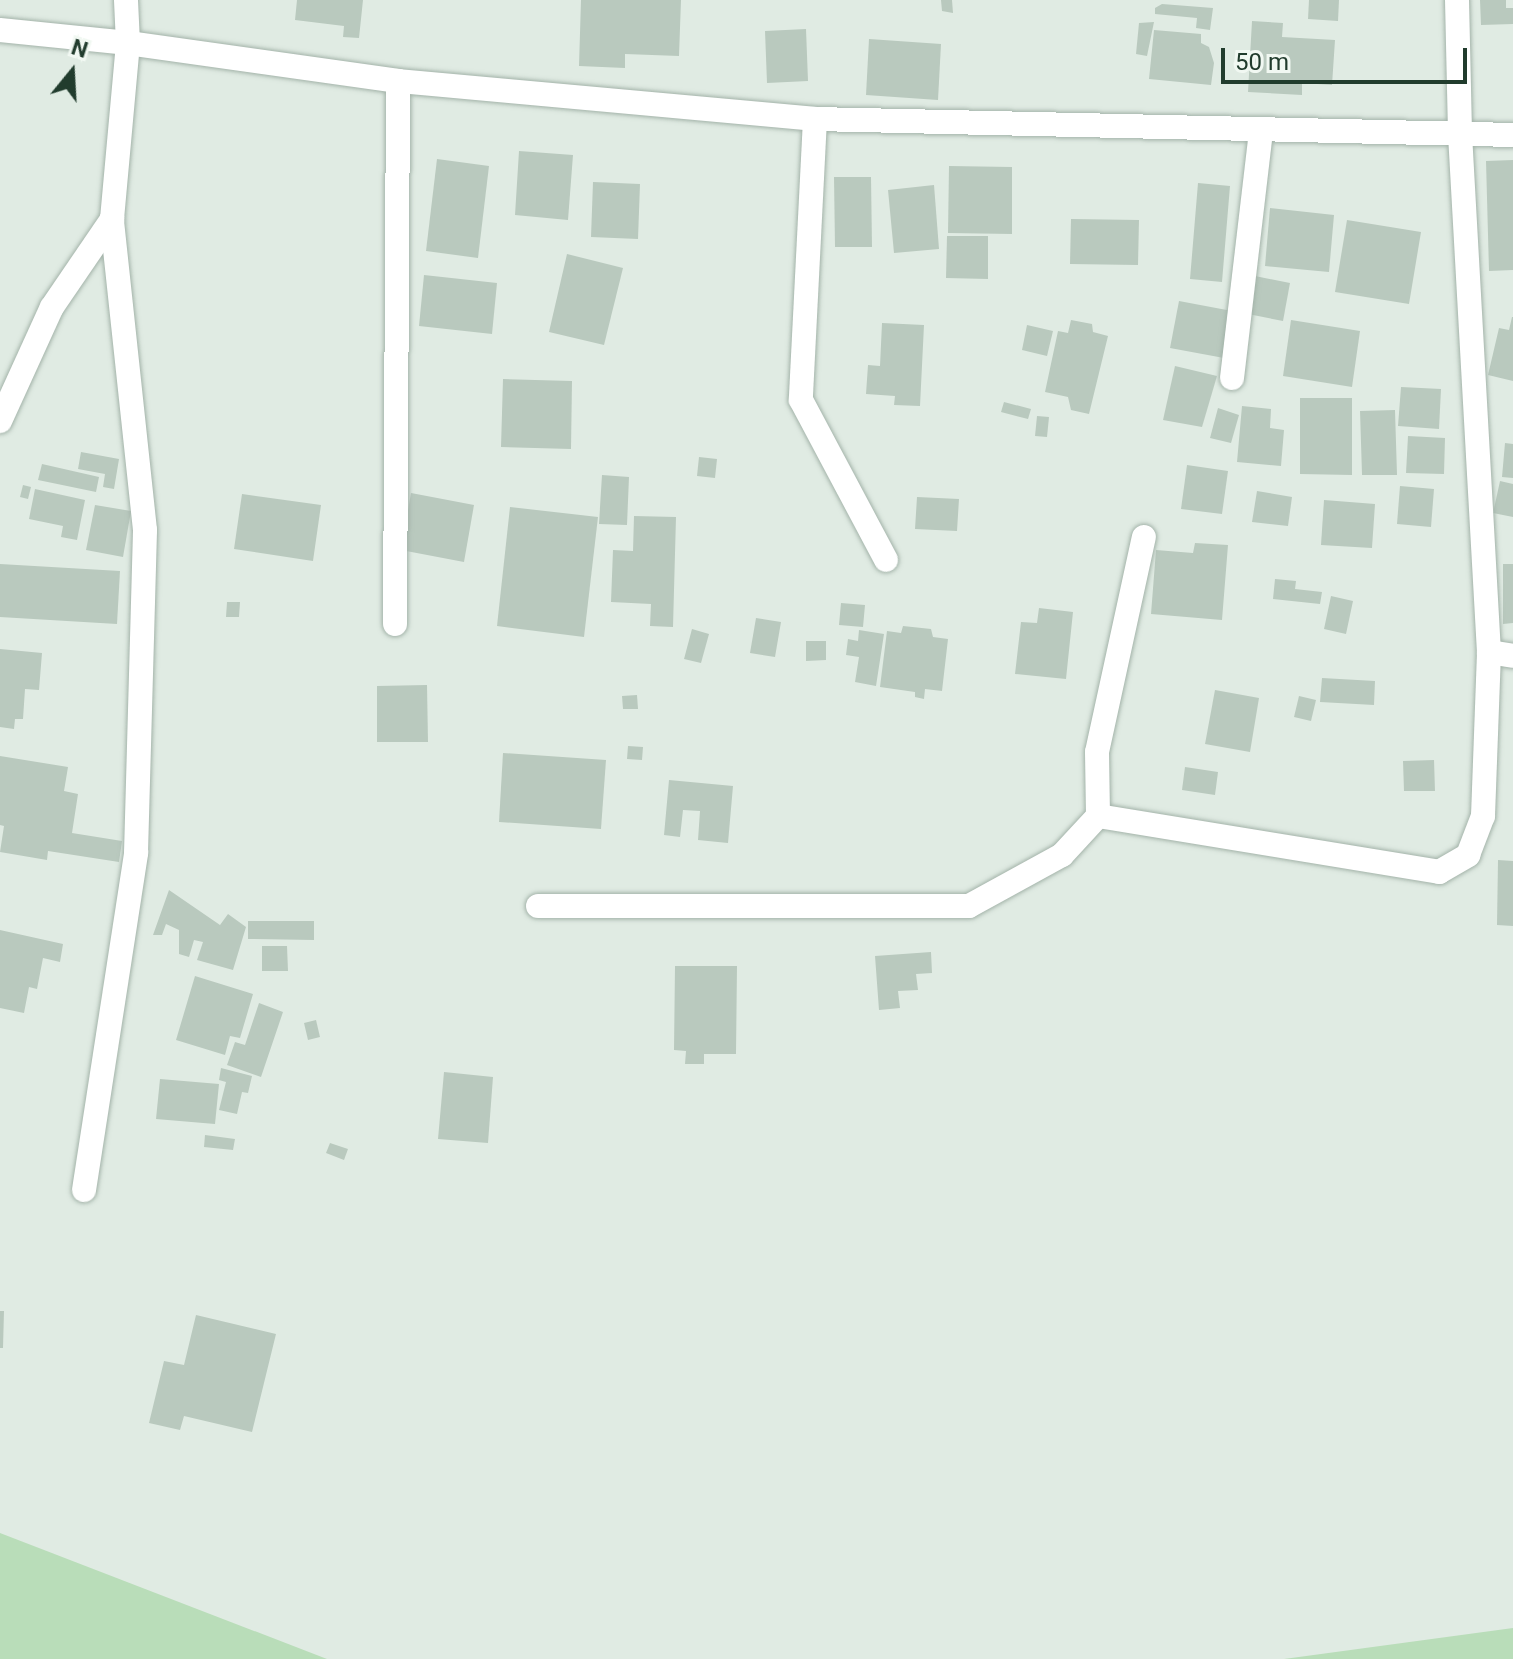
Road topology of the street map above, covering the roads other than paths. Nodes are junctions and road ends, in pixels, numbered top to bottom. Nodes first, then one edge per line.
1 (126, 0) edge
2 (1457, 0) edge
3 (0, 30) edge
4 (128, 43) junction
5 (398, 81) junction
6 (815, 119) junction
7 (1261, 130) junction
8 (1460, 134) junction
9 (1513, 135) edge
10 (112, 219) junction
11 (1232, 378) dead end
12 (0, 421) edge
13 (1144, 537) dead end
14 (886, 560) dead end
15 (395, 624) dead end
16 (1501, 654) edge
17 (1098, 816) junction
18 (538, 906) dead end
19 (84, 1190) dead end

1 - 4 street
2 - 8 street
3 - 4 street
4 - 5 street
4 - 10 street
5 - 6 street
5 - 15 street
6 - 7 street
6 - 14 street
7 - 8 street
7 - 11 street
8 - 9 street
8 - 16 street
10 - 12 street
10 - 19 street
13 - 17 street
16 - 17 street
17 - 18 street

